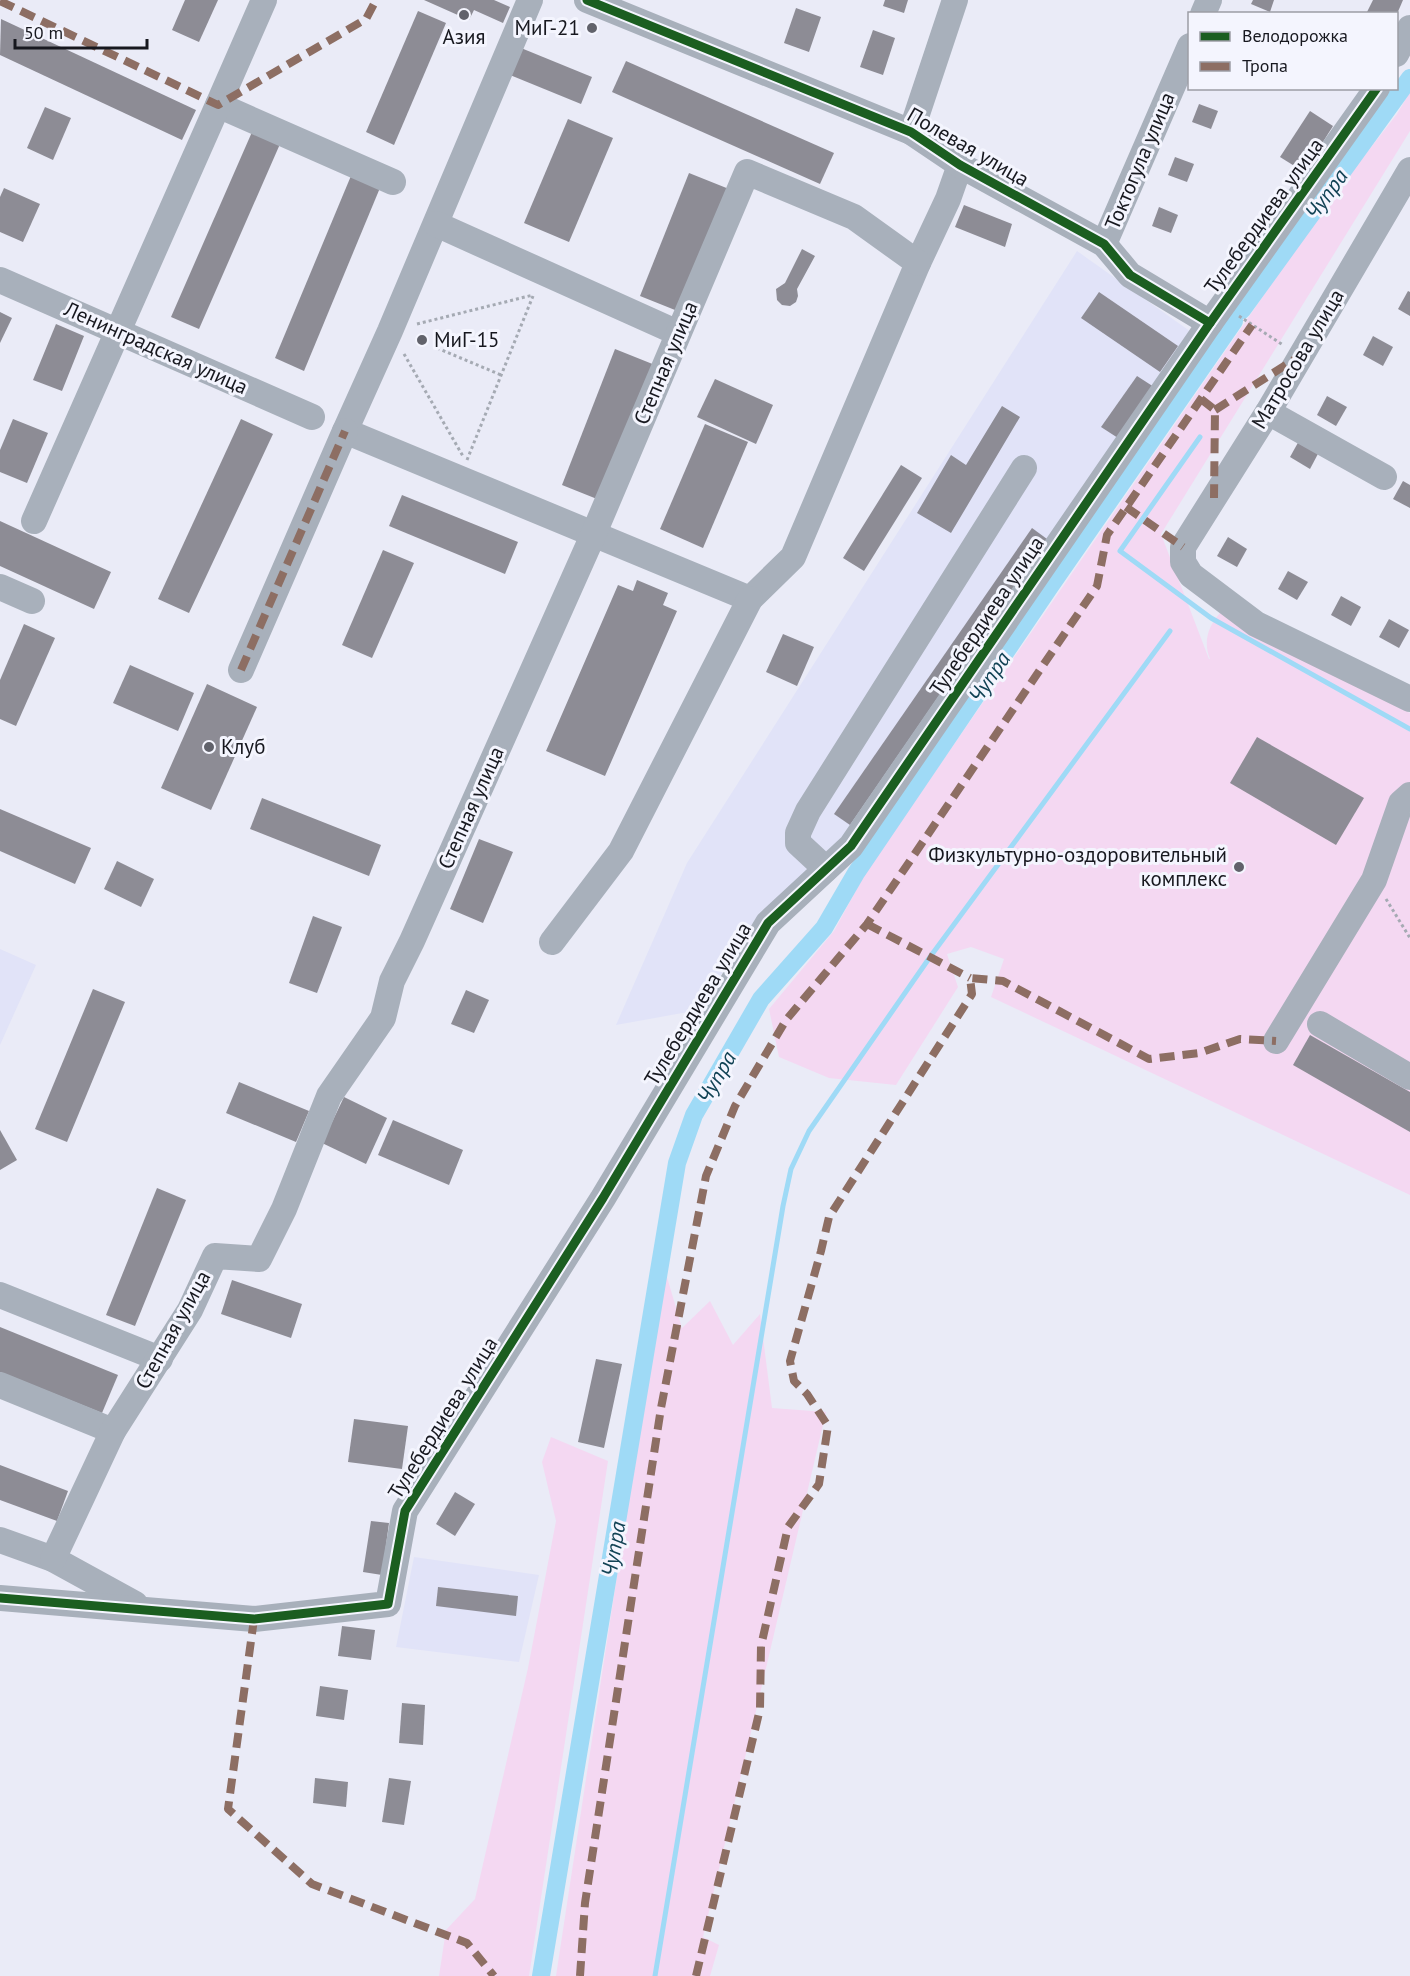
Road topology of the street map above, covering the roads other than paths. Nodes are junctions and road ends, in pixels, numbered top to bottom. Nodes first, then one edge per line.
1 (264, 0) edge
2 (530, 0) edge
3 (587, 0) edge
4 (955, 0) edge
5 (1410, 28) edge
6 (1188, 50) edge
7 (1398, 50) edge
8 (1376, 90) edge
9 (218, 105) junction
10 (911, 132) junction
11 (960, 165) junction
12 (1410, 170) edge
13 (393, 182) dead end
14 (436, 224) junction
15 (1104, 244) junction
16 (918, 263) junction
17 (0, 280) edge
18 (1209, 323) junction
19 (118, 332) junction
20 (678, 333) junction
21 (1268, 412) junction
22 (312, 417) dead end
23 (345, 431) junction
24 (1024, 468) dead end
25 (1384, 477) dead end
26 (34, 521) dead end
27 (594, 533) junction
28 (0, 587) edge
29 (750, 599) junction
30 (32, 601) dead end
31 (241, 670) dead end
32 (1410, 699) edge
33 (1410, 795) edge
34 (826, 869) junction
35 (552, 942) dead end
36 (1320, 1024) dead end
37 (1276, 1041) dead end
38 (1410, 1077) edge
39 (0, 1295) edge
40 (160, 1359) junction
41 (2, 1394) edge
42 (113, 1431) junction
43 (0, 1540) edge
44 (53, 1559) junction
45 (0, 1598) edge
46 (146, 1610) junction

1 - 9 street
2 - 14 street
3 - 10 street, Полевая улица
4 - 10 street
5 - 7 street
6 - 15 street, Токтогула улица
8 - 18 street, Тулебердиева улица
9 - 13 street
9 - 19 street
10 - 11 street, Полевая улица
11 - 15 street, Полевая улица
11 - 16 street
12 - 21 street, Матросова улица
14 - 20 street
14 - 23 street
15 - 18 street, Полевая улица
16 - 20 street, Степная улица
16 - 29 street
17 - 19 street, Ленинградская улица
18 - 34 street, Тулебердиева улица
19 - 22 street, Ленинградская улица
19 - 26 street
20 - 27 street, Степная улица
21 - 25 street
21 - 32 street, Матросова улица
23 - 27 street
23 - 31 street
24 - 34 street
27 - 29 street
27 - 40 street, Степная улица
28 - 30 street
29 - 35 street
33 - 37 street
34 - 46 street, Тулебердиева улица
36 - 38 street
39 - 40 street
40 - 42 street, Степная улица
41 - 42 street
42 - 44 street, Степная улица
43 - 44 street
44 - 46 street
45 - 46 street, Тулебердиева улица

